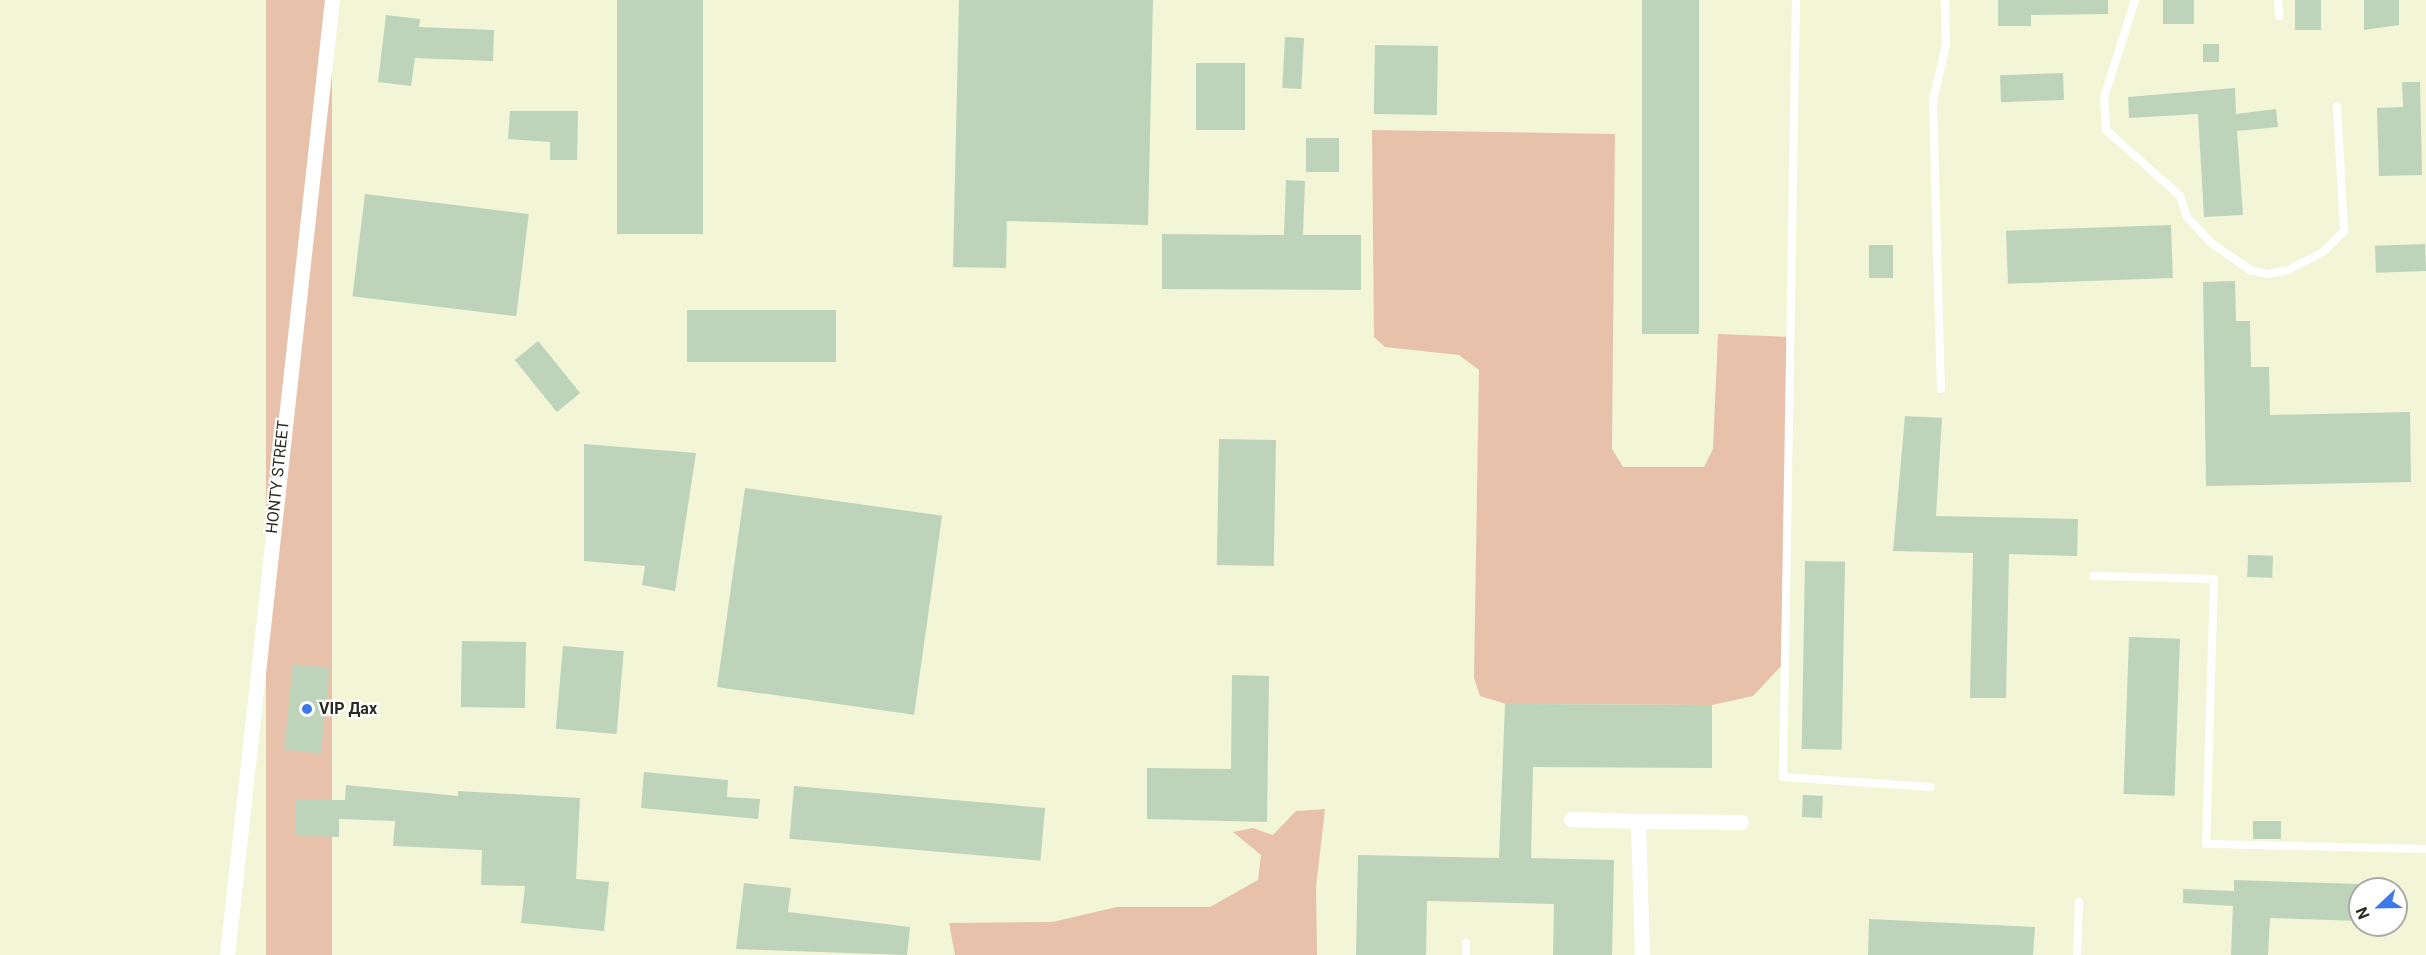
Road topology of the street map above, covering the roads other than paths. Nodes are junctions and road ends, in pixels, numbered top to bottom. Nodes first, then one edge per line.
1 (332, 0) edge
2 (1796, 0) edge
3 (1945, 0) edge
4 (2135, 0) edge
5 (2278, 0) edge
6 (2279, 16) dead end
7 (2337, 106) dead end
8 (1941, 389) dead end
9 (2093, 576) dead end
10 (1931, 787) dead end
11 (1571, 819) dead end
12 (1638, 821) junction
13 (1741, 822) dead end
14 (2426, 849) edge
15 (2079, 902) dead end
16 (1466, 943) dead end
17 (227, 955) edge
18 (1466, 955) edge
19 (1642, 955) edge
20 (2077, 955) edge

1 - 17 street, HONTY STREET
2 - 10 lane
3 - 8 lane
4 - 7 lane
5 - 6 lane
9 - 14 lane
11 - 12 street
12 - 13 street
12 - 19 street
15 - 20 lane
16 - 18 lane

